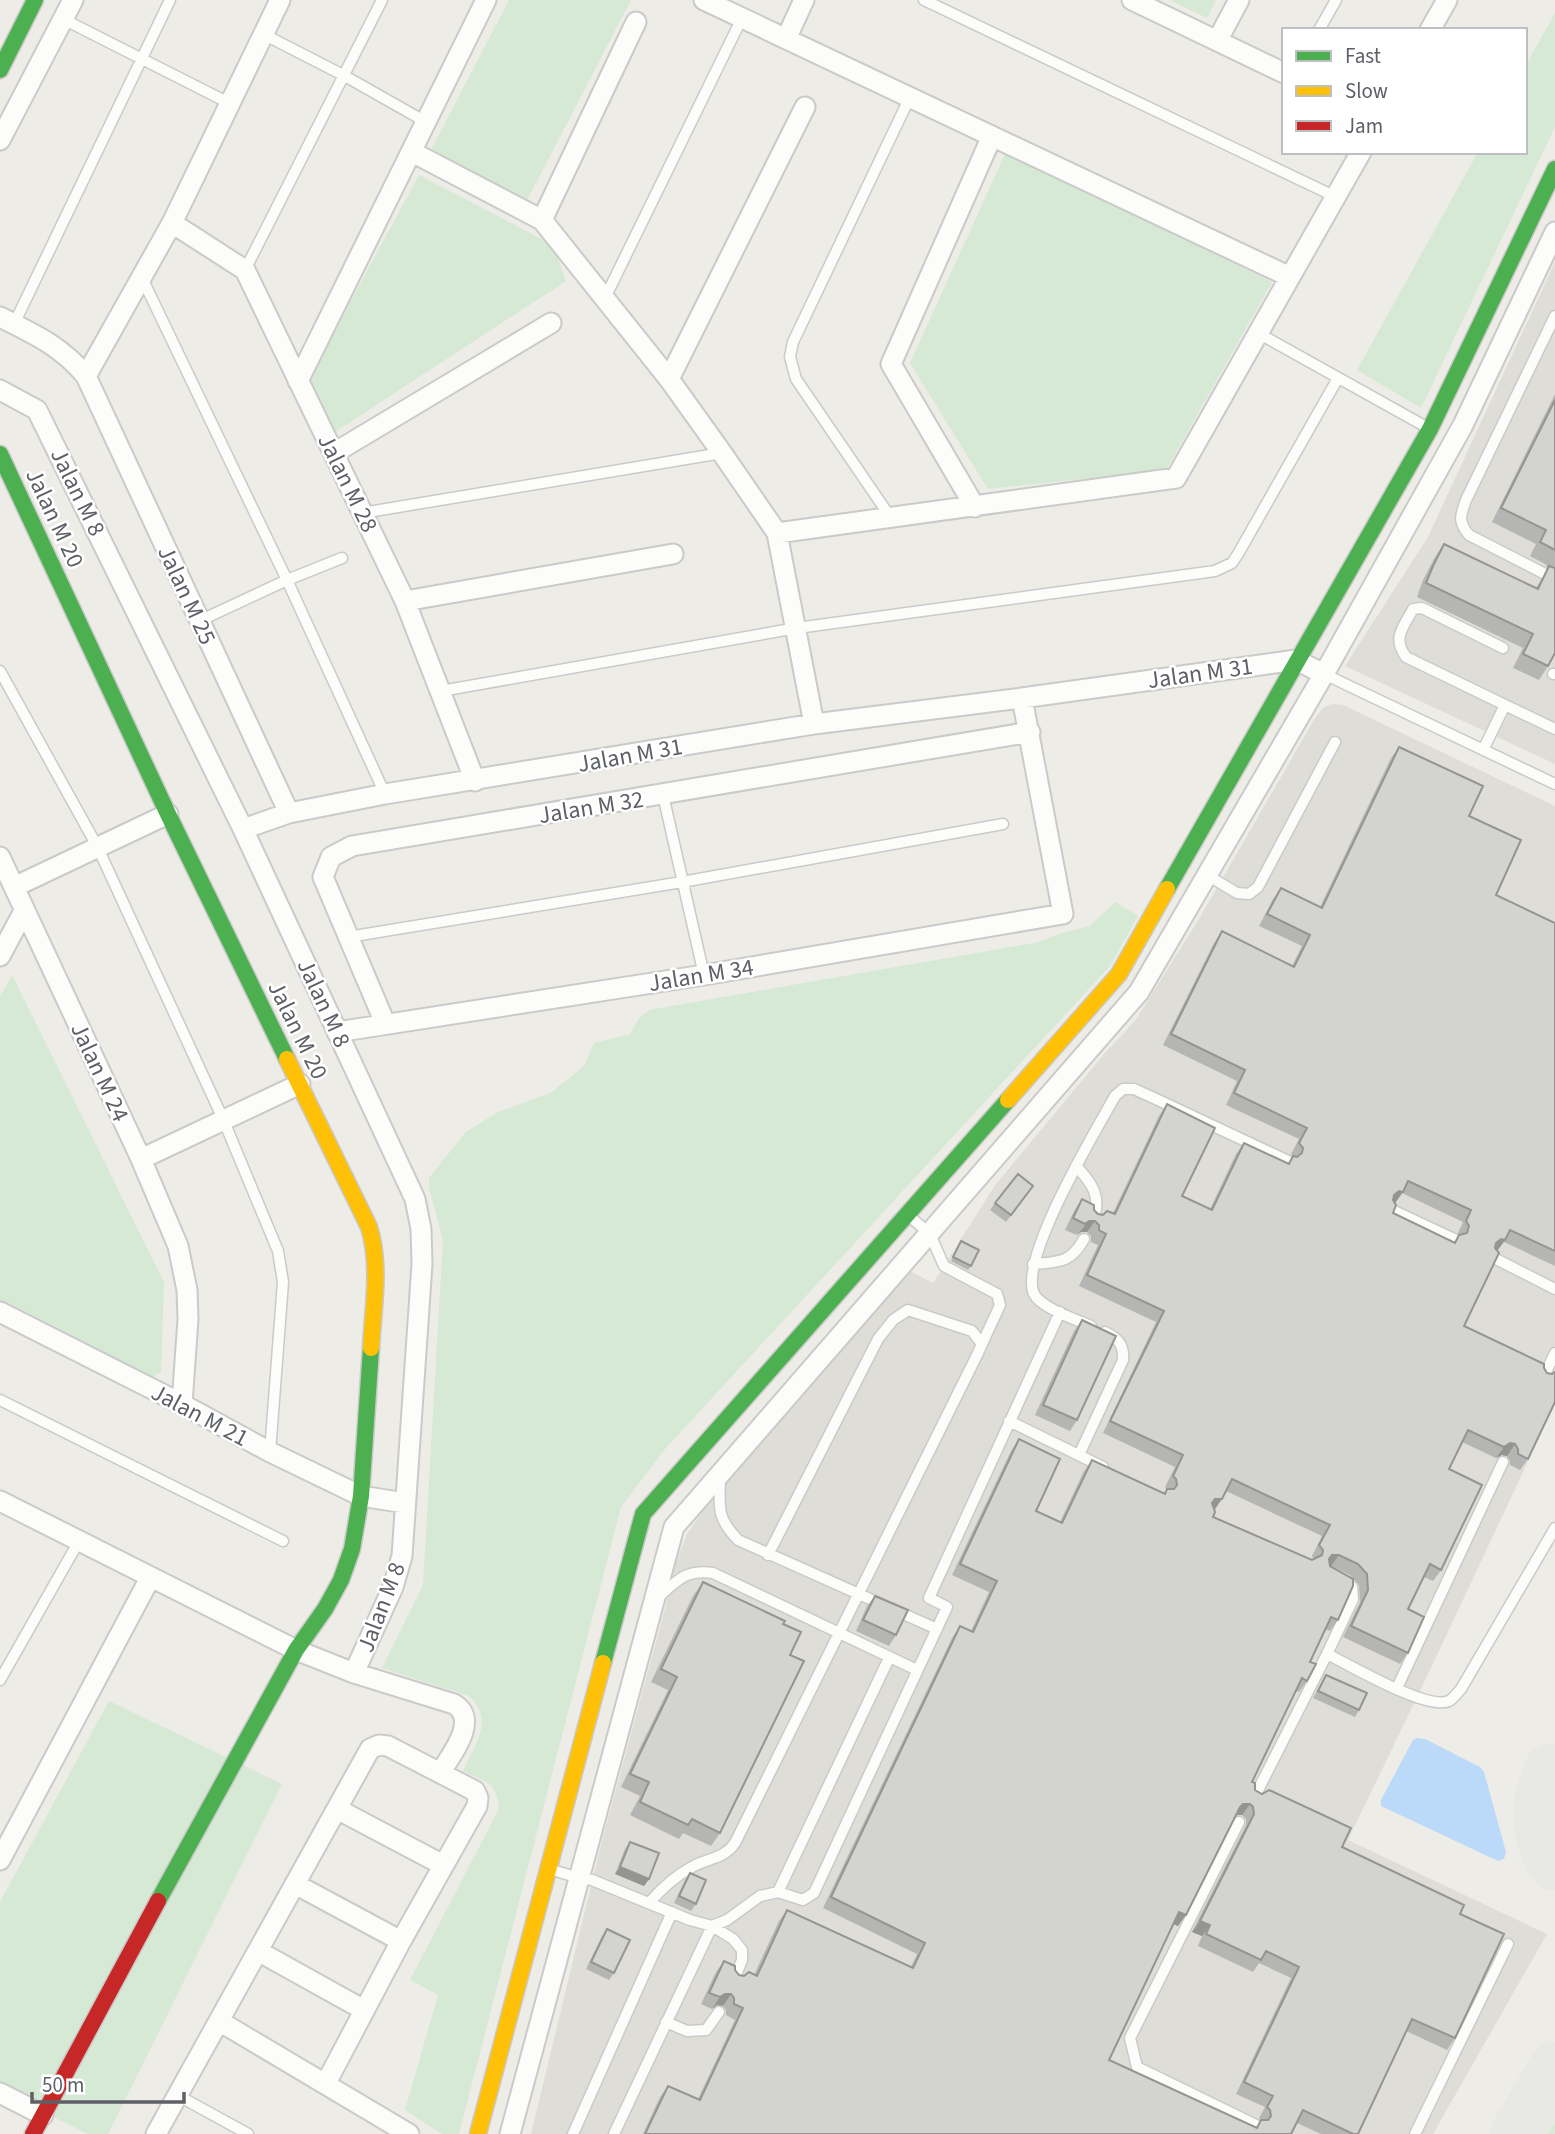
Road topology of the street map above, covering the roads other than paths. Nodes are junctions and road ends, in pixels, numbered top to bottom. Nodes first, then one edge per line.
1 (35, 0) edge
2 (73, 0) edge
3 (170, 0) edge
4 (280, 0) edge
5 (382, 0) edge
6 (486, 0) edge
7 (704, 0) edge
8 (804, 0) edge
9 (923, 0) edge
10 (1132, 0) edge
11 (1239, 0) edge
12 (1336, 0) edge
13 (1447, 0) edge
14 (742, 18) junction
15 (63, 19) junction
16 (636, 22) dead end
17 (1321, 28) edge
18 (1431, 28) edge
19 (263, 34) junction
20 (786, 39) junction
21 (1217, 41) junction
22 (142, 57) junction
23 (0, 70) edge
24 (1282, 73) edge
25 (344, 75) junction
26 (911, 97) junction
27 (229, 103) junction
28 (806, 107) dead end
29 (426, 122) junction
30 (992, 136) junction
31 (0, 139) edge
32 (412, 152) junction
33 (1360, 154) edge
34 (1555, 169) edge
35 (1336, 197) junction
36 (542, 220) junction
37 (172, 223) junction
38 (1555, 232) edge
39 (244, 270) junction
40 (1290, 277) junction
41 (142, 278) junction
42 (604, 300) junction
43 (1555, 316) edge
44 (7, 321) edge
45 (551, 323) dead end
46 (1258, 334) junction
47 (86, 376) junction
48 (1338, 378) junction
49 (669, 379) junction
50 (298, 381) junction
51 (0, 390) edge
52 (1430, 429) junction
53 (334, 453) junction
54 (722, 453) junction
55 (0, 454) edge
56 (975, 507) junction
57 (362, 513) junction
58 (891, 519) junction
59 (777, 533) junction
60 (673, 554) dead end
61 (342, 558) dead end
62 (1547, 575) edge
63 (287, 580) junction
64 (405, 601) junction
65 (199, 621) junction
66 (797, 628) junction
67 (1503, 648) dead end
68 (1296, 660) junction
69 (0, 671) edge
70 (1324, 674) junction
71 (441, 691) junction
72 (1022, 698) junction
73 (1505, 705) junction
74 (814, 724) junction
75 (1555, 729) edge
76 (1030, 733) junction
77 (1335, 742) dead end
78 (1483, 750) junction
79 (475, 781) junction
80 (1555, 784) edge
81 (385, 794) junction
82 (663, 795) junction
83 (289, 813) junction
84 (168, 814) junction
85 (1003, 824) dead end
86 (243, 829) junction
87 (97, 846) junction
88 (0, 857) edge
89 (1207, 875) junction
90 (682, 882) junction
91 (14, 887) junction
92 (24, 911) junction
93 (348, 937) junction
94 (0, 956) edge
95 (704, 975) junction
96 (386, 1023) junction
97 (337, 1032) junction
98 (300, 1084) junction
99 (223, 1119) junction
100 (141, 1159) junction
101 (1288, 1161) edge
102 (1076, 1166) junction
103 (1392, 1210) edge
104 (907, 1215) junction
105 (1093, 1219) edge
106 (930, 1234) junction
107 (1084, 1239) edge
108 (1454, 1239) edge
109 (1494, 1258) edge
110 (1033, 1264) junction
111 (1555, 1289) edge
112 (0, 1312) edge
113 (1060, 1312) junction
114 (982, 1344) junction
115 (1555, 1353) edge
116 (1543, 1378) edge
117 (0, 1401) edge
118 (182, 1404) junction
119 (1009, 1421) junction
120 (270, 1452) junction
121 (1079, 1455) junction
122 (1503, 1462) edge
123 (1114, 1472) edge
124 (720, 1475) junction
125 (361, 1496) junction
126 (405, 1503) junction
127 (1, 1505) edge
128 (1555, 1528) edge
129 (79, 1541) junction
130 (283, 1541) dead end
131 (768, 1555) junction
132 (1336, 1577) edge
133 (150, 1578) junction
134 (858, 1594) junction
135 (654, 1601) junction
136 (937, 1629) junction
137 (838, 1632) junction
138 (296, 1650) junction
139 (1327, 1654) junction
140 (890, 1658) junction
141 (917, 1670) junction
142 (354, 1673) junction
143 (0, 1680) edge
144 (1397, 1688) junction
145 (440, 1773) junction
146 (1254, 1798) edge
147 (337, 1809) junction
148 (1239, 1822) edge
149 (0, 1860) edge
150 (443, 1865) junction
151 (548, 1868) junction
152 (579, 1878) junction
153 (295, 1884) junction
154 (778, 1892) junction
155 (649, 1903) junction
156 (672, 1912) junction
157 (712, 1926) junction
158 (401, 1941) junction
159 (1508, 1944) dead end
160 (258, 1951) junction
161 (734, 1980) edge
162 (364, 2010) junction
163 (719, 2012) edge
164 (219, 2021) junction
165 (666, 2022) junction
166 (326, 2083) junction
167 (0, 2093) edge
168 (177, 2095) junction
169 (43, 2115) junction
170 (1256, 2125) edge
171 (33, 2134) edge
172 (156, 2134) edge
173 (248, 2134) edge
174 (409, 2134) edge
175 (478, 2134) edge
176 (510, 2134) edge
177 (573, 2134) edge
178 (614, 2134) edge
179 (1415, 2134) edge

1 - 23 street
2 - 15 street
3 - 22 lane
4 - 19 street
5 - 25 lane
6 - 29 street
7 - 14 street
8 - 20 street
9 - 35 lane
10 - 21 street
11 - 21 street
12 - 17 lane
13 - 18 street
14 - 20 street
14 - 42 lane
15 - 22 lane
15 - 31 street
16 - 36 street
19 - 25 lane
19 - 27 street
20 - 26 street
21 - 24 street
22 - 27 lane
22 - 44 lane
25 - 29 lane
25 - 39 lane
26 - 30 street
26 - 58 lane
27 - 37 street
28 - 49 street
29 - 32 street
30 - 40 street
30 - 56 street
32 - 36 street
32 - 50 street
33 - 35 street
34 - 52 street
35 - 40 street
36 - 42 street
37 - 39 street
37 - 41 street
38 - 70 street
39 - 50 street, Jalan M 28
40 - 46 street
41 - 47 street
41 - 63 lane
42 - 49 street
43 - 62 lane
44 - 47 street, Jalan M 25
45 - 53 street
46 - 48 lane
46 - 56 street
47 - 65 street, Jalan M 25
48 - 52 lane
48 - 66 lane
49 - 54 street
50 - 53 street, Jalan M 28
51 - 86 street, Jalan M 8
52 - 68 street
53 - 57 street, Jalan M 28
54 - 57 lane
54 - 59 street
55 - 84 street, Jalan M 20
56 - 58 street
57 - 64 street, Jalan M 28
58 - 59 street
59 - 66 street
60 - 64 street
61 - 63 lane
63 - 65 lane
63 - 81 lane
64 - 71 street, Jalan M 28
65 - 83 street, Jalan M 25
66 - 71 lane
66 - 74 street
67 - 73 lane
68 - 70 street
68 - 72 street, Jalan M 31
68 - 104 street
69 - 87 lane
70 - 78 lane
70 - 89 street
71 - 79 street, Jalan M 28
72 - 74 street, Jalan M 31
72 - 76 street
73 - 75 lane
73 - 78 lane
74 - 79 street, Jalan M 31
76 - 82 street, Jalan M 32
76 - 95 street, Jalan M 34
77 - 89 lane
78 - 80 lane
79 - 81 street, Jalan M 31
81 - 83 street, Jalan M 31
82 - 90 lane
82 - 93 street, Jalan M 32
83 - 86 street, Jalan M 31
84 - 87 street
84 - 98 street, Jalan M 20
85 - 90 lane
86 - 97 street, Jalan M 8
87 - 91 street
87 - 99 lane
88 - 91 street, Jalan M 24
89 - 106 street
90 - 93 lane
90 - 95 lane
91 - 92 street, Jalan M 24
92 - 94 street
92 - 100 street, Jalan M 24
93 - 96 street, Jalan M 32
95 - 96 street, Jalan M 34
96 - 97 street, Jalan M 34
97 - 126 street, Jalan M 8
98 - 99 street
98 - 125 street, Jalan M 20
99 - 100 street
99 - 120 lane
100 - 118 street, Jalan M 24
101 - 102 lane
102 - 105 lane
102 - 110 lane
103 - 108 lane
104 - 106 lane
104 - 151 street
106 - 114 lane
106 - 124 street
107 - 110 lane
109 - 111 lane
110 - 113 lane
112 - 118 street, Jalan M 21
113 - 119 lane
113 - 121 lane
114 - 131 lane
114 - 134 lane
115 - 116 lane
117 - 130 lane
118 - 120 street, Jalan M 21
119 - 121 lane
119 - 136 lane
120 - 125 street, Jalan M 21
121 - 123 lane
122 - 144 lane
124 - 131 lane
124 - 135 street
125 - 126 street, Jalan M 21
125 - 138 street, Jalan M 20
126 - 142 street, Jalan M 8
127 - 129 street
128 - 144 lane
129 - 133 street
129 - 143 lane
131 - 134 lane
132 - 139 lane
133 - 138 street
133 - 149 street
134 - 136 lane
134 - 137 lane
135 - 137 lane
135 - 152 street
136 - 141 lane
137 - 140 lane
137 - 155 lane
138 - 142 street
138 - 169 street, Jalan M 20
139 - 144 lane
139 - 146 lane
140 - 141 lane
140 - 154 lane
141 - 154 lane
142 - 145 street
145 - 147 street
145 - 150 street
147 - 150 street
147 - 153 street
148 - 170 lane
150 - 158 street
151 - 152 lane
151 - 175 street
152 - 155 lane
152 - 176 street
153 - 158 street
153 - 160 street
154 - 157 lane
155 - 156 lane
156 - 157 lane
156 - 177 lane
157 - 161 lane
157 - 165 lane
158 - 162 street
159 - 179 lane
160 - 162 street
160 - 164 street
162 - 166 street
163 - 165 lane
164 - 166 street
164 - 168 street
165 - 178 lane
166 - 174 street
167 - 169 street
168 - 172 street
168 - 173 lane
169 - 171 street, Jalan M 20

